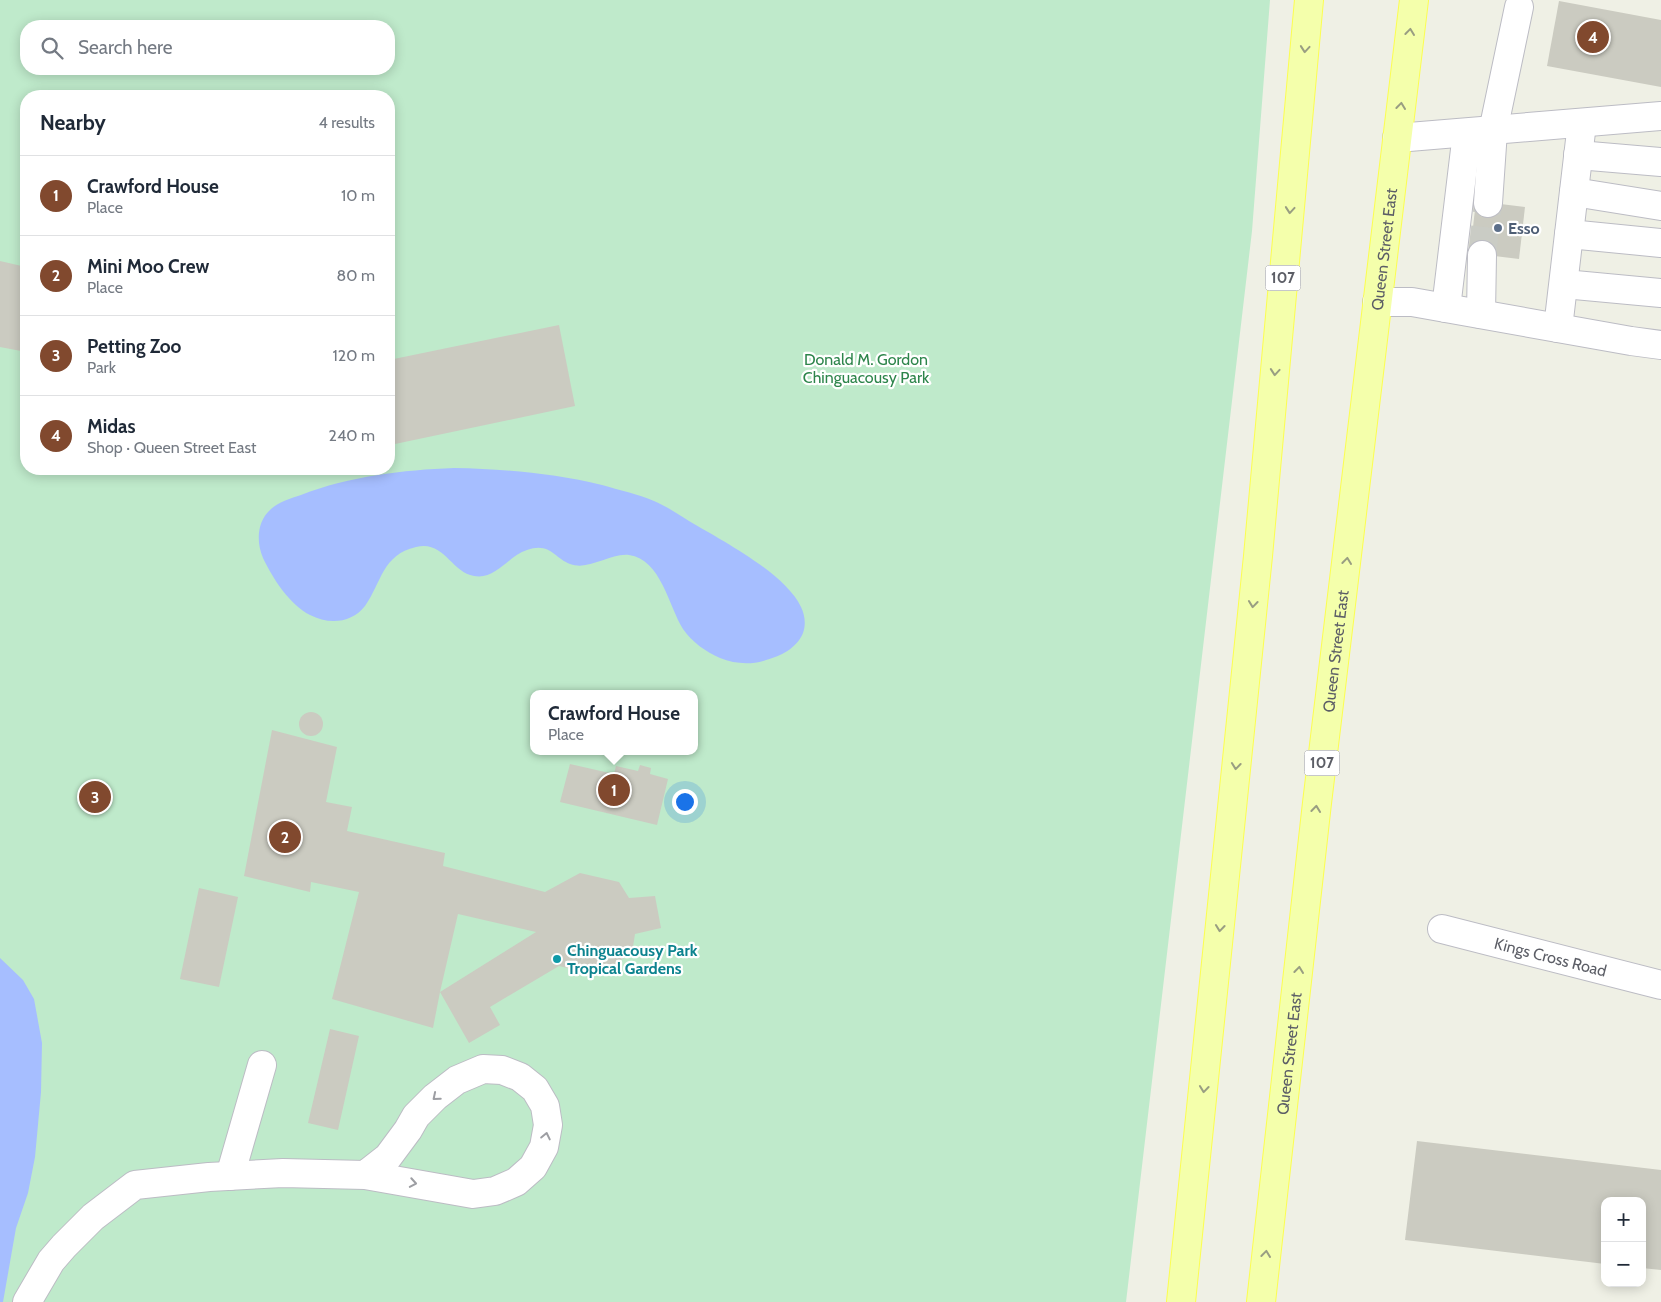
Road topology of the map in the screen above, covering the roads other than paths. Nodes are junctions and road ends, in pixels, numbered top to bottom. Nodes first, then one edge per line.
1 (1309, 0) edge
2 (1414, 0) edge
3 (1519, 6) dead end
4 (1661, 116) edge
5 (1582, 123) junction
6 (1480, 132) junction
7 (1397, 138) junction
8 (1578, 155) junction
9 (1661, 162) edge
10 (1574, 192) junction
11 (1488, 203) tunnel mouth
12 (1661, 206) edge
13 (1569, 234) junction
14 (1661, 243) edge
15 (1482, 254) tunnel mouth
16 (1564, 284) junction
17 (1661, 292) edge
18 (1377, 302) junction
19 (1446, 308) junction
20 (1481, 314) junction
21 (1558, 328) junction
22 (1661, 345) edge
23 (1442, 929) dead end
24 (1661, 985) edge
25 (262, 1064) dead end
26 (365, 1175) junction
27 (230, 1176) junction
28 (27, 1302) edge
29 (1181, 1302) edge
30 (1261, 1302) edge

1 -> 29 main road, 107
7 -> 2 main road, Queen Street East / 107
3 - 6 street
4 - 5 street
5 - 6 street
5 - 8 street
6 - 7 street
6 - 11 street
6 - 19 street
7 - 18 main road, Queen Street East / 107
8 - 9 street
8 - 10 street
10 - 12 street
10 - 13 street
13 - 14 street
13 - 16 street
15 - 20 street
16 - 17 street
16 - 21 street
18 - 19 street
30 -> 18 main road, Queen Street East / 107
19 - 20 street
20 - 21 street
21 - 22 street
23 - 24 street, Kings Cross Road
25 - 27 street
26 -> 26 street
26 - 27 street
27 - 28 street

